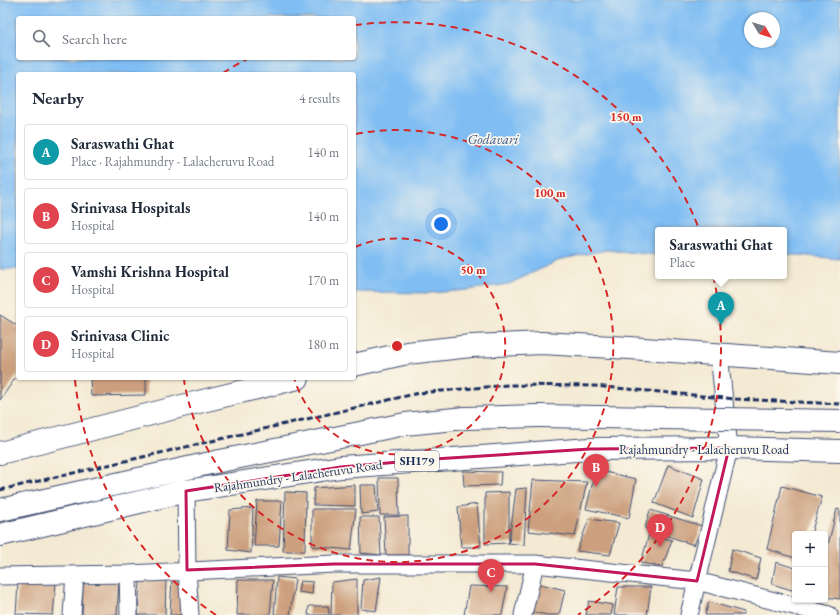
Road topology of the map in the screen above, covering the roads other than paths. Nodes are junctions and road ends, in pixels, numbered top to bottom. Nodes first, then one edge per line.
1 (719, 354) junction
2 (840, 363) edge
3 (356, 365) edge
4 (290, 380) edge
5 (840, 421) edge
6 (729, 448) junction
7 (840, 451) edge
8 (0, 453) edge
9 (186, 491) junction
10 (0, 510) edge
11 (0, 535) edge
12 (535, 564) junction
13 (187, 570) junction
14 (128, 574) junction
15 (75, 575) junction
16 (0, 576) edge
17 (697, 581) junction
18 (72, 615) edge
19 (129, 615) edge
20 (190, 615) edge
21 (523, 615) edge
22 (688, 615) edge
23 (829, 615) edge

1 - 2 main road
1 - 3 main road
1 - 6 street
4 - 8 main road
5 - 10 main road, bridge
6 - 7 main road, Rajahmundry - Lalacheruvu Road / SH179
6 - 9 main road, Rajahmundry - Lalacheruvu Road / SH179
6 - 17 street
9 - 11 main road, Rajahmundry - Lalacheruvu Road / SH179
9 - 13 street
12 - 13 street
12 - 17 street
12 - 21 street
13 - 14 street
13 - 20 street
14 - 15 street
14 - 19 street
15 - 16 street
15 - 18 street
17 - 22 street
17 - 23 street

